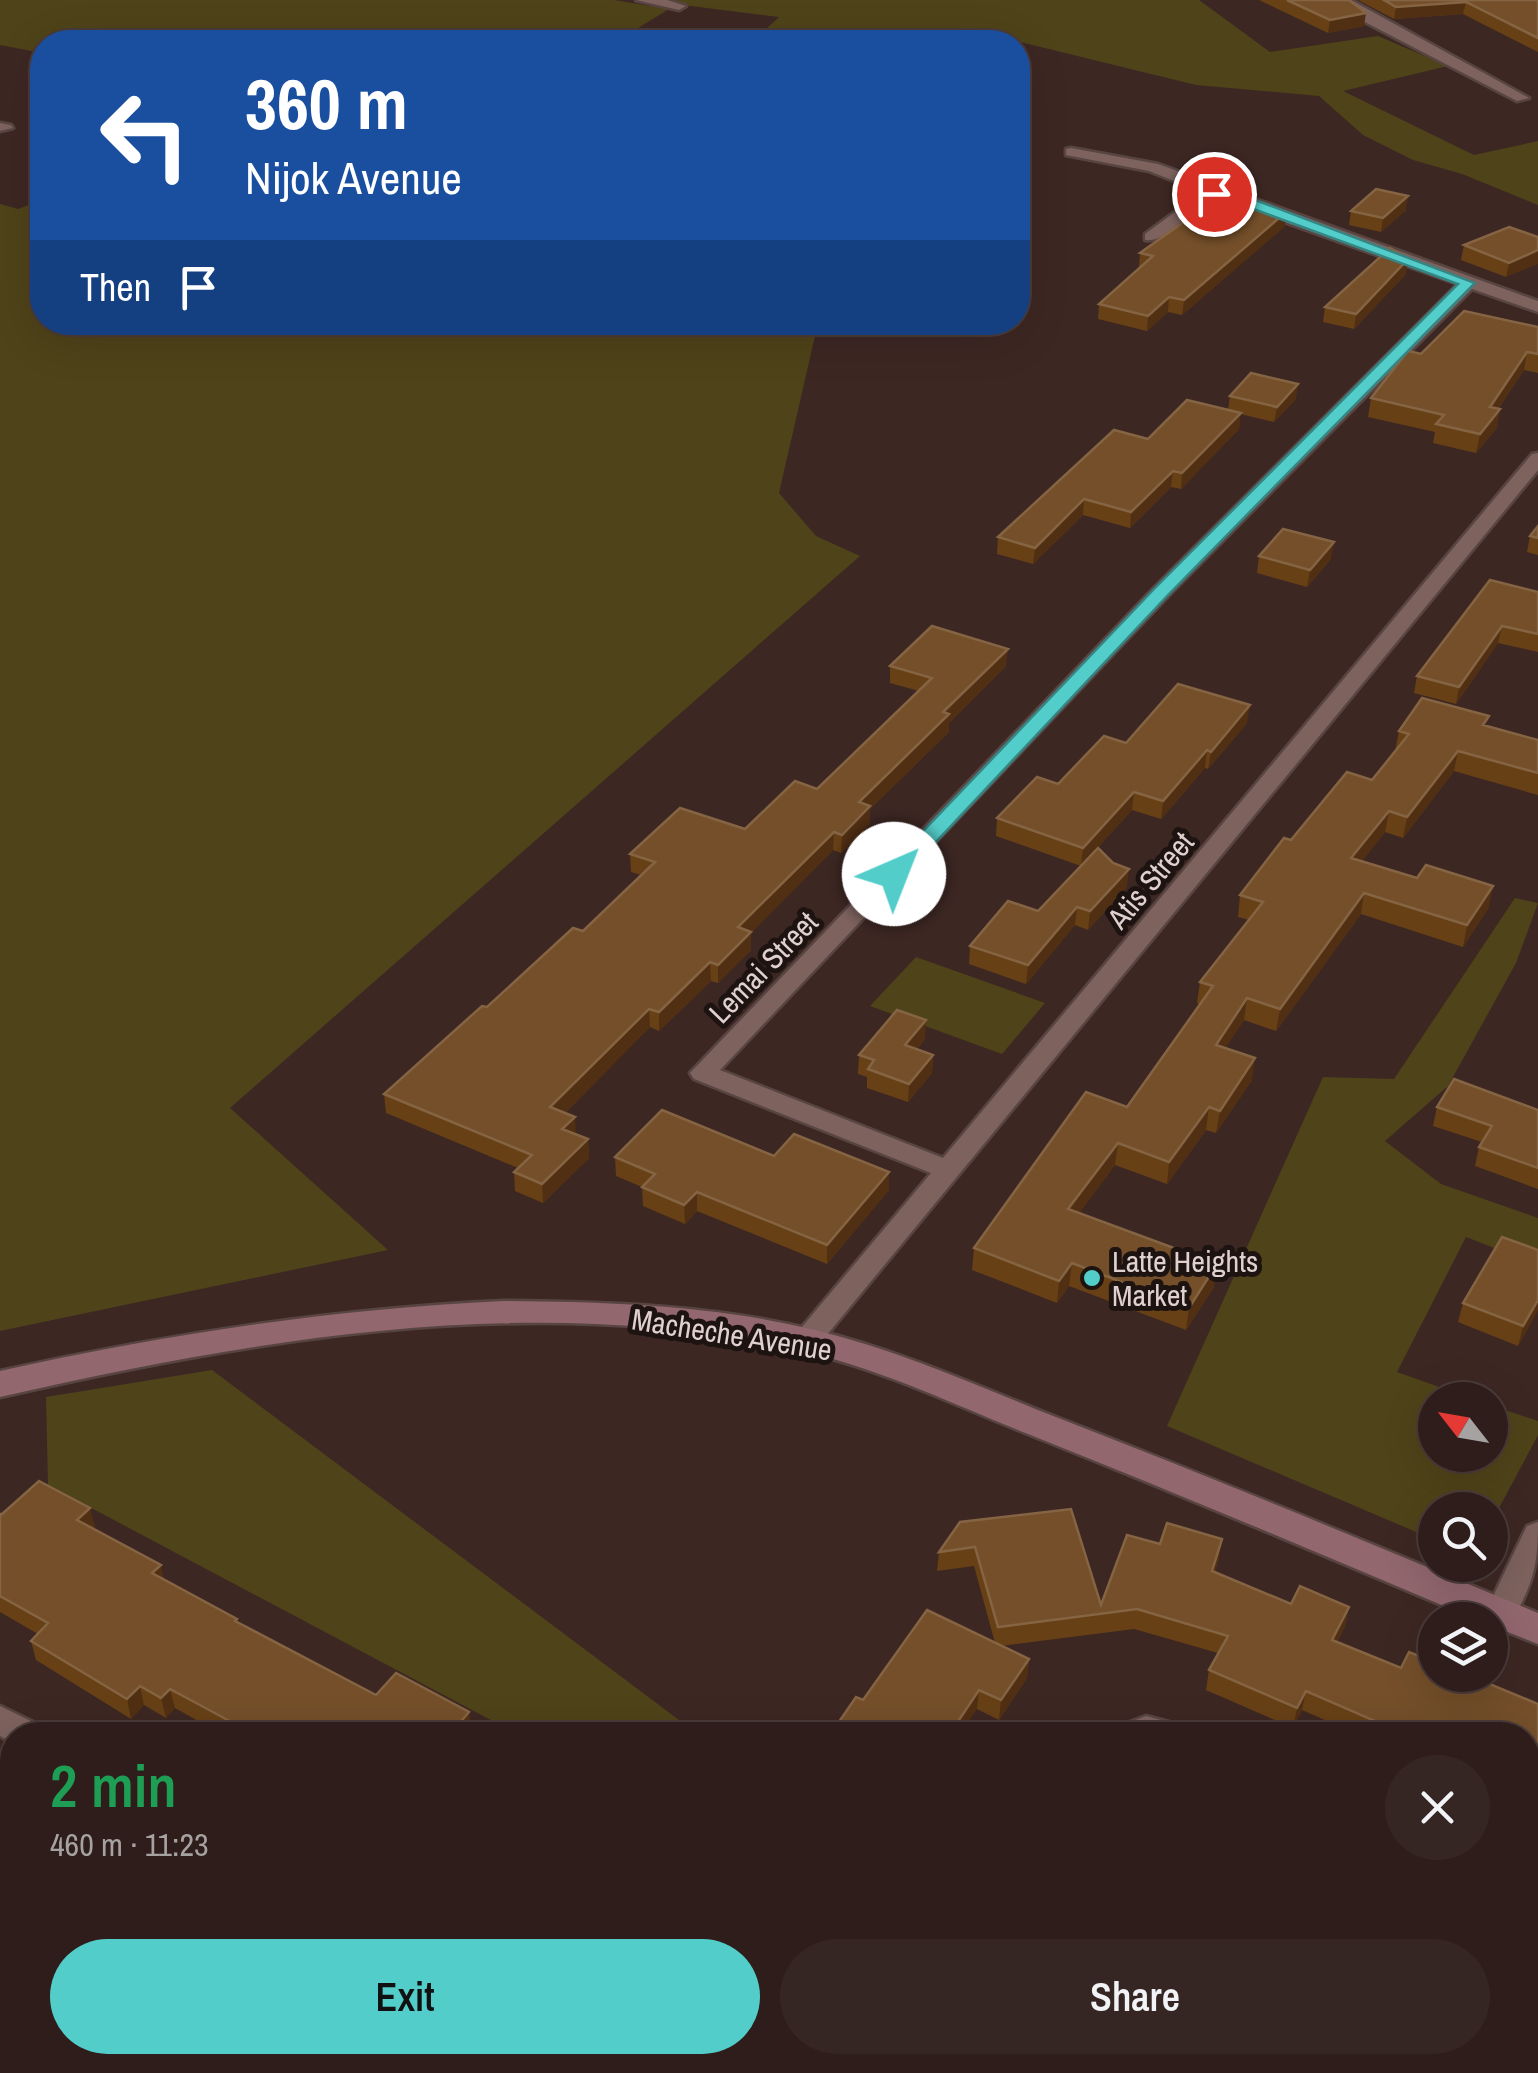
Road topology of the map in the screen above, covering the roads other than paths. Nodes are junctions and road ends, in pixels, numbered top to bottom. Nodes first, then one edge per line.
1 (643, 0) edge
2 (1338, 1) edge
3 (680, 6) dead end
4 (1522, 98) dead end
5 (1071, 152) dead end
6 (1223, 195) junction
7 (1151, 237) dead end
8 (1468, 283) junction
9 (1538, 307) edge
10 (1538, 458) edge
11 (949, 1170) junction
12 (807, 1340) junction
13 (0, 1384) edge
14 (1538, 1534) edge
15 (1473, 1602) edge
16 (1505, 1602) edge
17 (1508, 1616) edge
18 (1538, 1628) edge

1 - 3 street
2 - 4 street
5 - 6 street
6 - 7 street
6 - 8 street
8 - 9 street
8 - 11 street, Lemai Street
10 - 11 street, Atis Street
11 - 12 street, Atis Street
12 - 13 main road, Macheche Avenue
12 - 15 main road, Macheche Avenue
14 - 16 street
17 - 18 main road, Macheche Avenue

